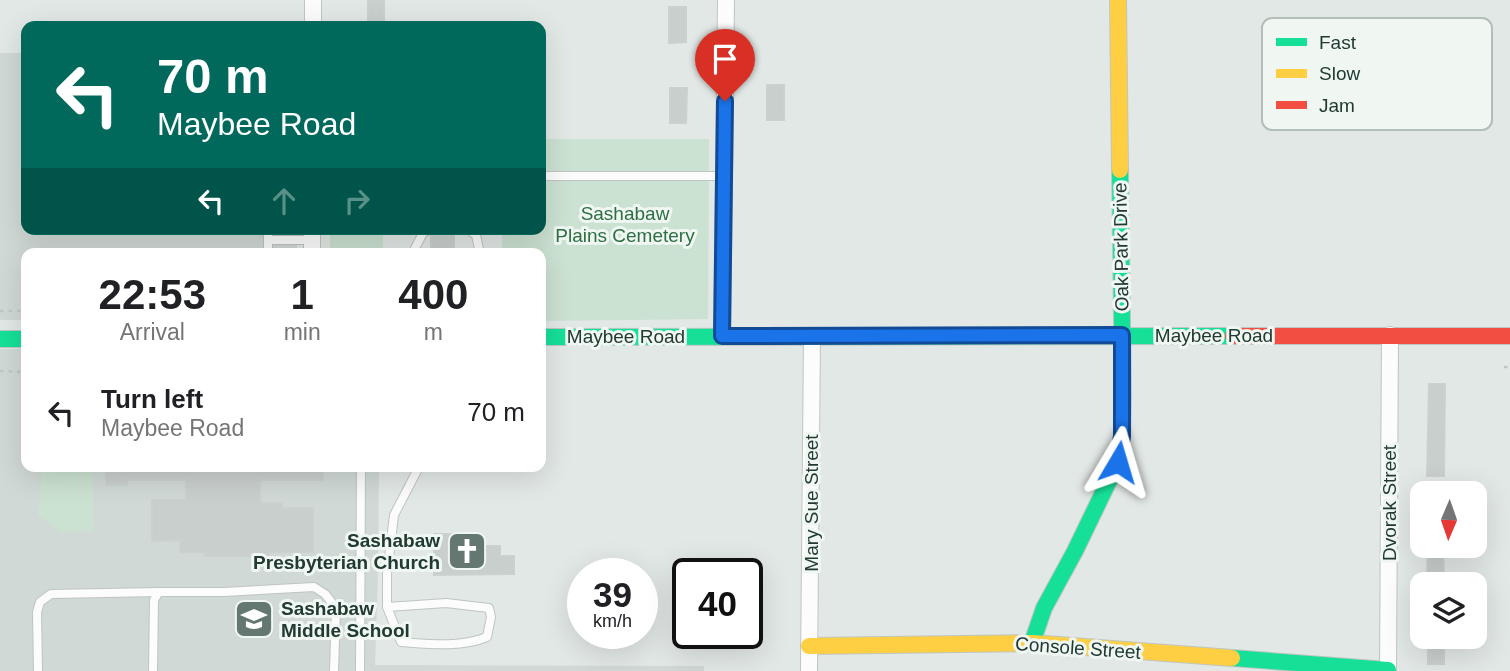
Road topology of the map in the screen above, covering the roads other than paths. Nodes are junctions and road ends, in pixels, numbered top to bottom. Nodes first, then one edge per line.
1 (313, 0) edge
2 (726, 0) edge
3 (1118, 0) edge
4 (313, 21) edge
5 (546, 176) edge
6 (724, 176) junction
7 (268, 235) edge
8 (268, 240) junction
9 (312, 241) edge
10 (268, 248) edge
11 (1122, 335) junction
12 (1390, 335) junction
13 (722, 336) junction
14 (812, 336) junction
15 (1510, 336) edge
16 (546, 337) edge
17 (0, 339) edge
18 (21, 339) edge
19 (361, 472) edge
20 (416, 472) edge
21 (160, 592) junction
22 (387, 607) junction
23 (1032, 643) junction
24 (809, 646) junction
25 (38, 671) edge
26 (153, 671) edge
27 (334, 671) edge
28 (360, 671) edge
29 (809, 671) edge
30 (1388, 671) edge

1 - 4 street
2 - 6 street
3 - 11 street, Oak Park Drive
5 - 6 lane
6 - 13 street
7 - 8 lane
8 - 9 lane
8 - 10 lane
11 - 12 street, Maybee Road
11 - 14 street, Maybee Road
11 - 23 street, Oak Park Drive
12 - 15 street, Maybee Road
12 - 30 street, Dvorak Street
13 - 14 street, Maybee Road
13 - 16 street, Maybee Road
14 - 24 street, Mary Sue Street
17 - 18 street
19 - 28 lane
20 - 22 lane
21 - 25 lane
21 - 26 lane
21 - 27 lane
22 - 22 lane
23 - 24 street, Console Street
23 - 30 street, Console Street
24 - 29 street, Mary Sue Street

